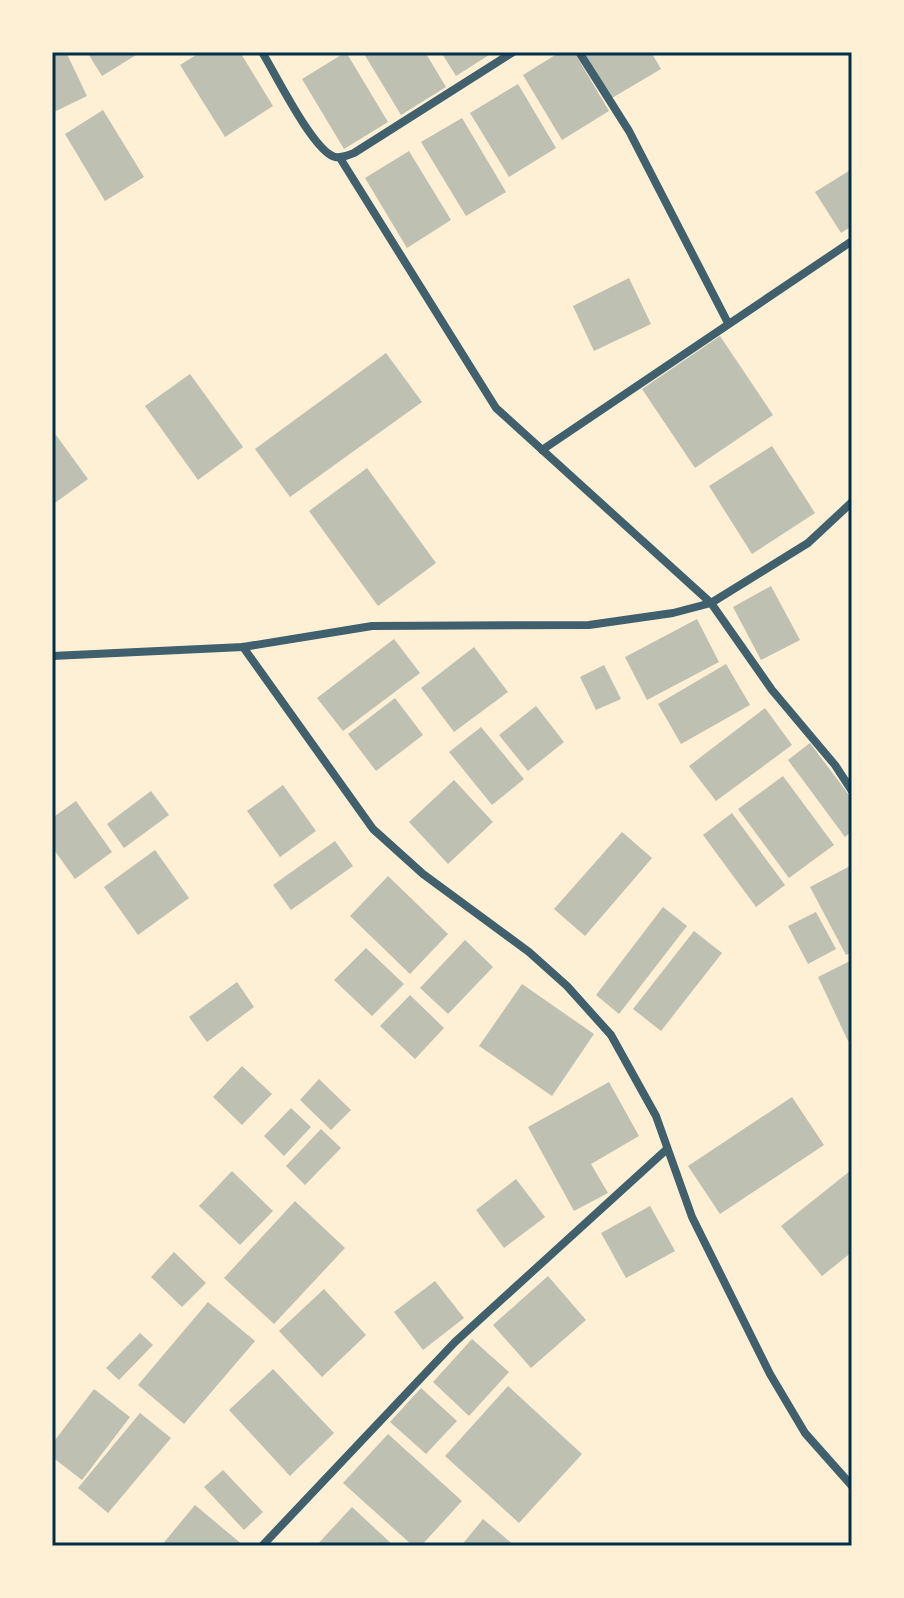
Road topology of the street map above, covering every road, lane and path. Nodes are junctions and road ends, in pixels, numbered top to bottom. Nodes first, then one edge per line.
1 (262, 52) edge
2 (513, 52) edge
3 (579, 52) edge
4 (340, 158) junction
5 (852, 241) edge
6 (728, 323) junction
7 (542, 450) junction
8 (852, 502) edge
9 (711, 603) junction
10 (243, 647) junction
11 (52, 656) edge
12 (852, 791) edge
13 (667, 1149) junction
14 (852, 1486) edge
15 (262, 1546) edge

1 - 4 street
2 - 4 street
3 - 6 street
4 - 7 street
5 - 6 street
6 - 7 street
7 - 9 street
8 - 9 street
9 - 10 street
9 - 12 street
10 - 11 street
10 - 13 street
13 - 14 street
13 - 15 street

